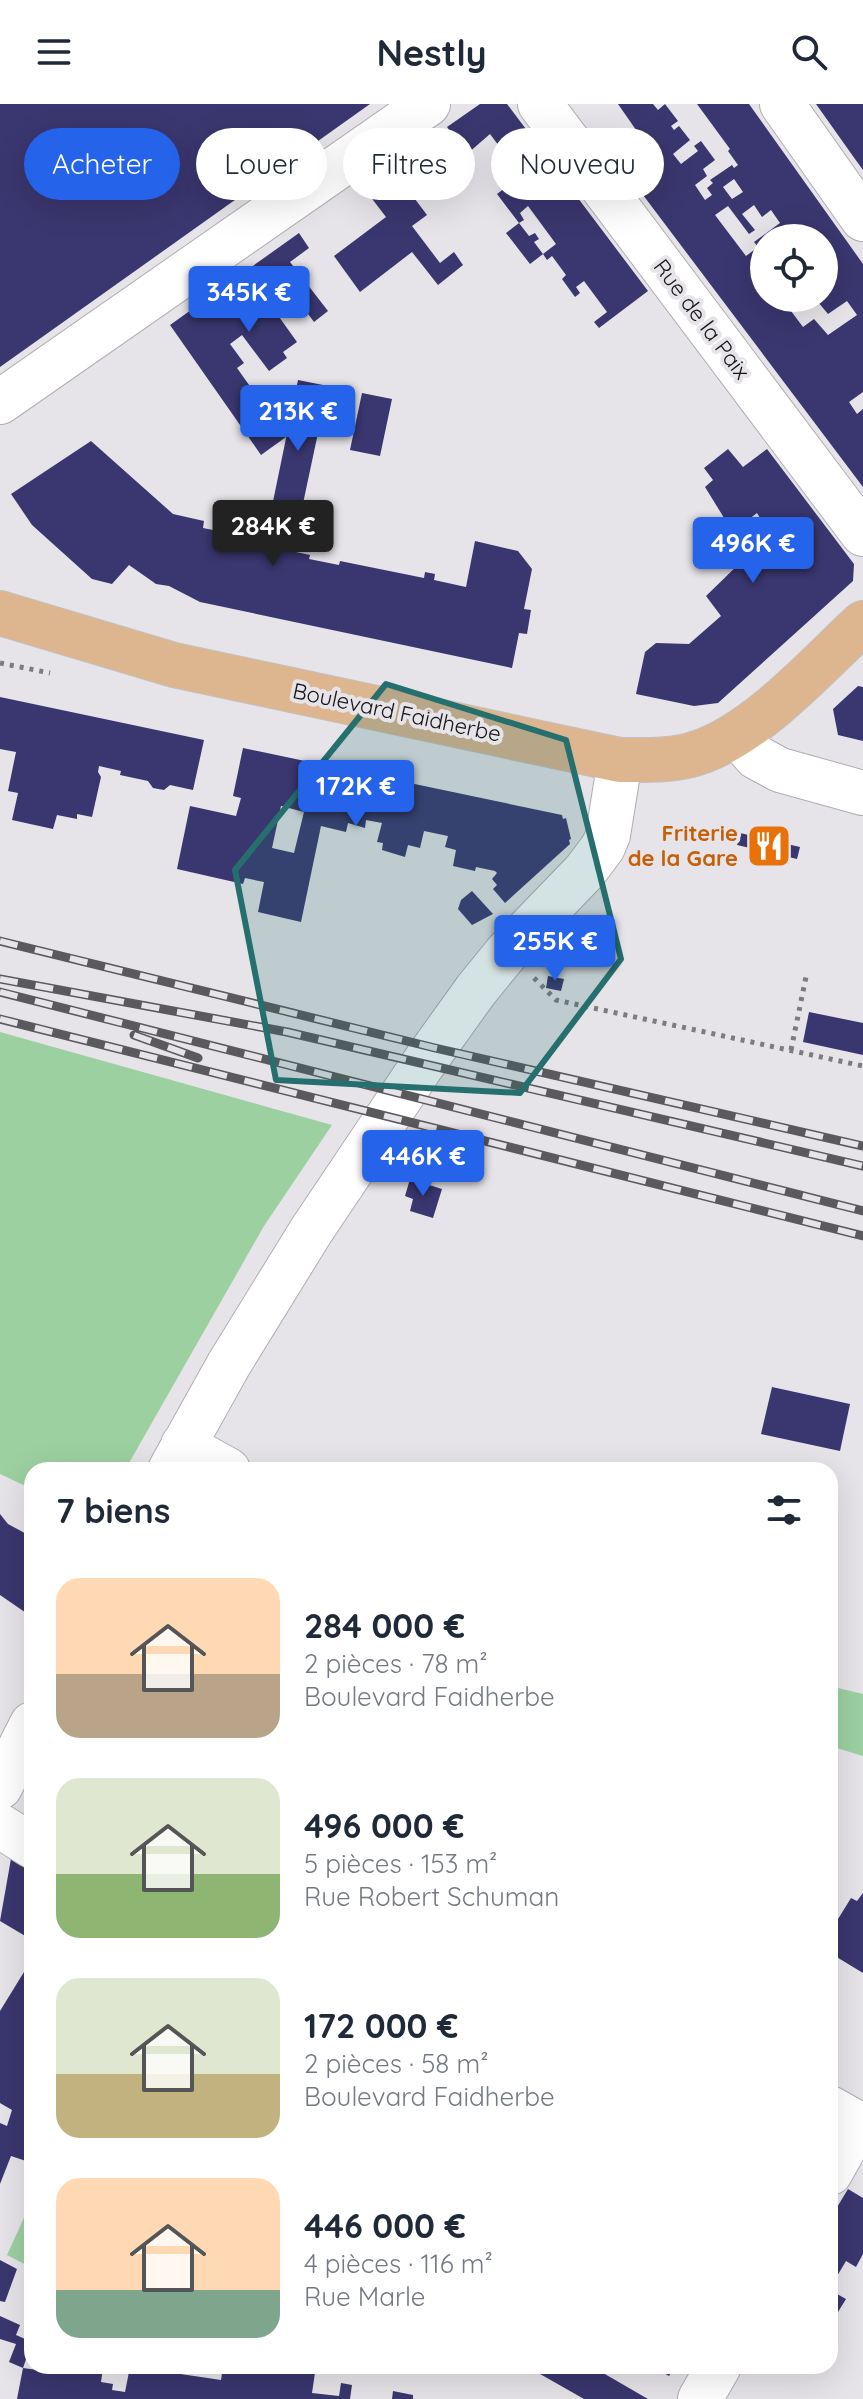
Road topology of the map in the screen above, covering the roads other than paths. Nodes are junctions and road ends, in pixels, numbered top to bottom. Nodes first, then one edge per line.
1 (428, 104) edge
2 (540, 104) edge
3 (782, 104) edge
4 (863, 219) edge
5 (0, 402) edge
6 (863, 534) edge
7 (0, 613) edge
8 (863, 623) edge
9 (0, 646) edge
10 (174, 665) junction
11 (737, 735) junction
12 (620, 760) junction
13 (863, 793) edge
14 (176, 1458) edge
15 (24, 1740) edge
16 (0, 1787) edge
17 (0, 1826) edge
18 (24, 1841) edge
19 (850, 2117) edge
20 (838, 2151) edge
21 (714, 2374) edge
22 (700, 2399) edge

1 - 5 street
2 - 6 street, Rue de la Paix
3 - 4 street
7 - 10 main road, Boulevard Faidherbe
8 - 11 main road, Boulevard Faidherbe
9 - 10 main road, Boulevard Faidherbe
10 - 12 main road, Boulevard Faidherbe
11 - 12 main road, Boulevard Faidherbe
11 - 13 street
12 - 14 street
15 - 16 street
17 - 18 street
19 - 20 street
21 - 22 street

